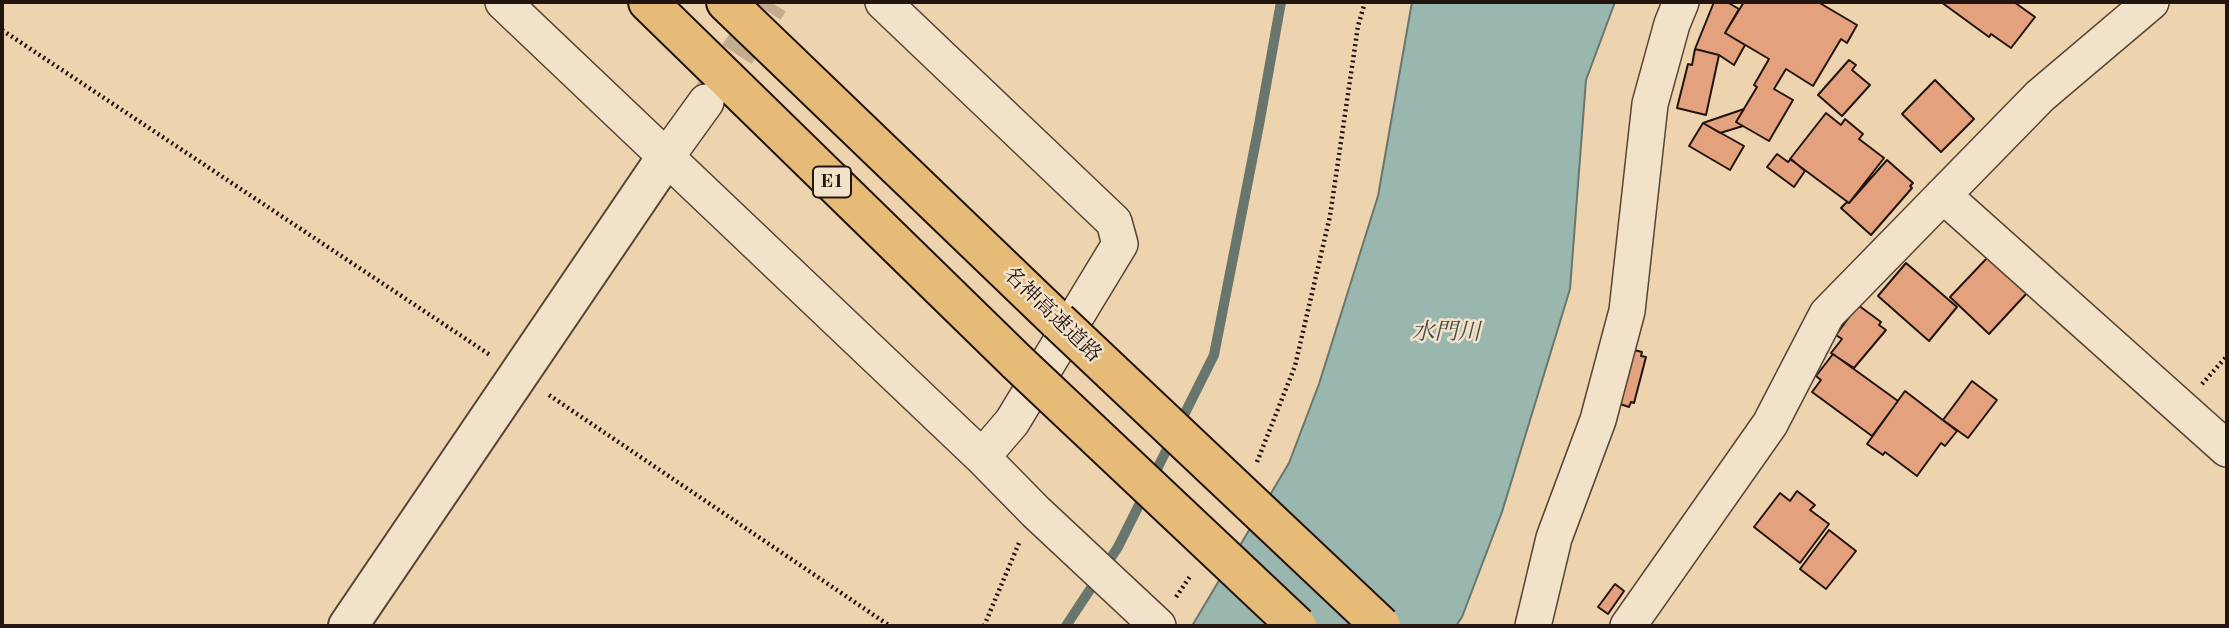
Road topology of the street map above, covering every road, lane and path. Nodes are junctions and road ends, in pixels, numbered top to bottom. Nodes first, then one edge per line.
1 (503, 2) edge
2 (648, 2) edge
3 (726, 2) edge
4 (883, 2) edge
5 (1366, 2) edge
6 (1681, 2) edge
7 (2151, 2) edge
8 (2, 30) edge
9 (706, 102) tunnel mouth
10 (667, 156) junction
11 (1943, 195) junction
12 (520, 374) junction
13 (2227, 449) edge
14 (982, 457) junction
15 (1251, 472) dead end
16 (1033, 509) junction
17 (1193, 572) dead end
18 (1151, 620) edge
19 (348, 626) edge
20 (890, 626) edge
21 (984, 626) edge
22 (1297, 626) edge
23 (1381, 626) edge
24 (1533, 626) edge
25 (1628, 626) edge

1 - 10 street
2 - 22 highway, E1, bridge
3 - 23 highway, 名神高速道路, bridge
4 - 14 street
5 - 15 path
6 - 24 street
7 - 11 street
8 - 12 path
9 - 10 street
10 - 12 street
10 - 14 street
11 - 13 street
11 - 25 street
12 - 19 street
12 - 20 path
14 - 16 street
16 - 18 street
16 - 21 path
17 - 18 path

